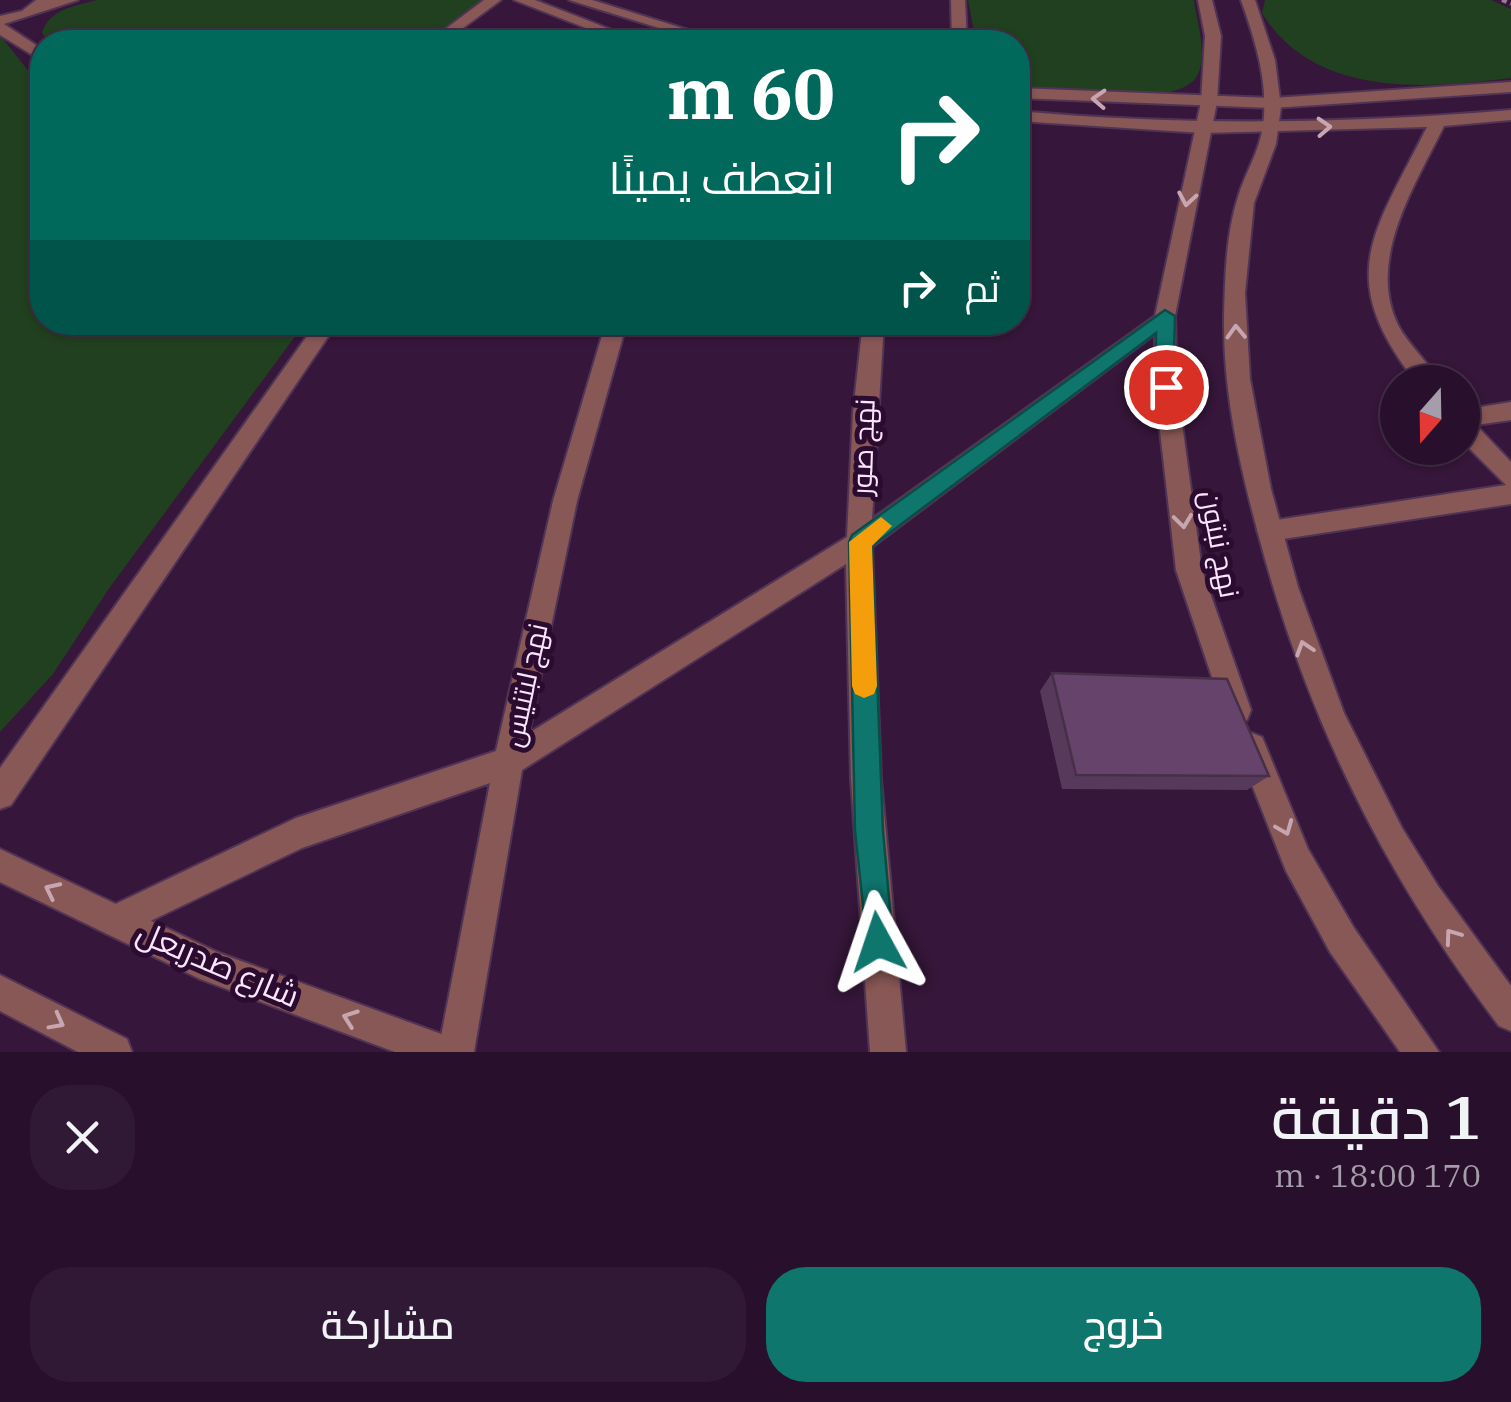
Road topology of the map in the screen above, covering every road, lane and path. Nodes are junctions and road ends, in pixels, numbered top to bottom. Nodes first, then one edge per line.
1 (70, 0) edge
2 (494, 0) edge
3 (521, 0) edge
4 (576, 0) edge
5 (958, 0) edge
6 (1205, 0) edge
7 (1248, 0) edge
8 (1502, 0) edge
9 (1511, 4) edge
10 (39, 6) edge
11 (611, 13) junction
12 (0, 20) edge
13 (0, 28) edge
14 (590, 28) junction
15 (30, 30) edge
16 (30, 30) edge
17 (452, 30) edge
18 (597, 30) edge
19 (675, 30) edge
20 (959, 30) edge
21 (25, 44) junction
22 (30, 48) edge
23 (1511, 86) edge
24 (1030, 95) edge
25 (1209, 102) junction
26 (1273, 103) junction
27 (1510, 116) edge
28 (1030, 117) edge
29 (1437, 122) junction
30 (1271, 130) junction
31 (1206, 131) junction
32 (1165, 316) junction
33 (319, 335) edge
34 (614, 335) edge
35 (872, 335) edge
36 (1416, 365) edge
37 (1511, 411) edge
38 (1480, 418) edge
39 (1480, 442) edge
40 (1511, 477) edge
41 (1511, 494) edge
42 (1270, 531) junction
43 (860, 542) junction
44 (510, 761) junction
45 (0, 794) edge
46 (0, 864) edge
47 (118, 921) junction
48 (3, 998) edge
49 (1511, 1014) edge
50 (114, 1052) edge
51 (442, 1052) edge
52 (456, 1052) edge
53 (888, 1052) edge
54 (1421, 1052) edge

1 - 10 street
2 - 17 street
3 - 14 street
4 - 11 street
5 - 20 street
6 - 25 street, نهج نبتون
7 - 26 street, نهج نبتون
8 - 9 path
10 - 12 street
10 - 16 street
11 - 14 street
11 - 19 street
13 - 21 street
14 - 18 street
15 - 21 street
21 - 22 street
23 - 26 street
25 -> 24 street
25 - 26 street
25 - 31 street, نهج نبتون
26 - 30 street, نهج نبتون
27 - 29 street
28 - 31 street
30 -> 29 street
29 - 36 street
30 - 31 street
42 -> 30 street, نهج نبتون
31 -> 32 street, نهج نبتون
32 - 43 street
32 -> 54 street, نهج نبتون
33 - 45 street
34 - 44 street, نهج لبتنيس
35 - 43 street, نهج صور
37 - 38 street
39 - 40 street
41 - 42 street
49 -> 42 street, نهج نبتون
43 - 44 street
43 - 53 street, نهج صور
44 - 47 street
44 - 52 street, نهج لبتنيس
47 -> 46 street, شارع صدربعل
51 -> 47 street, شارع صدربعل
48 -> 50 street

